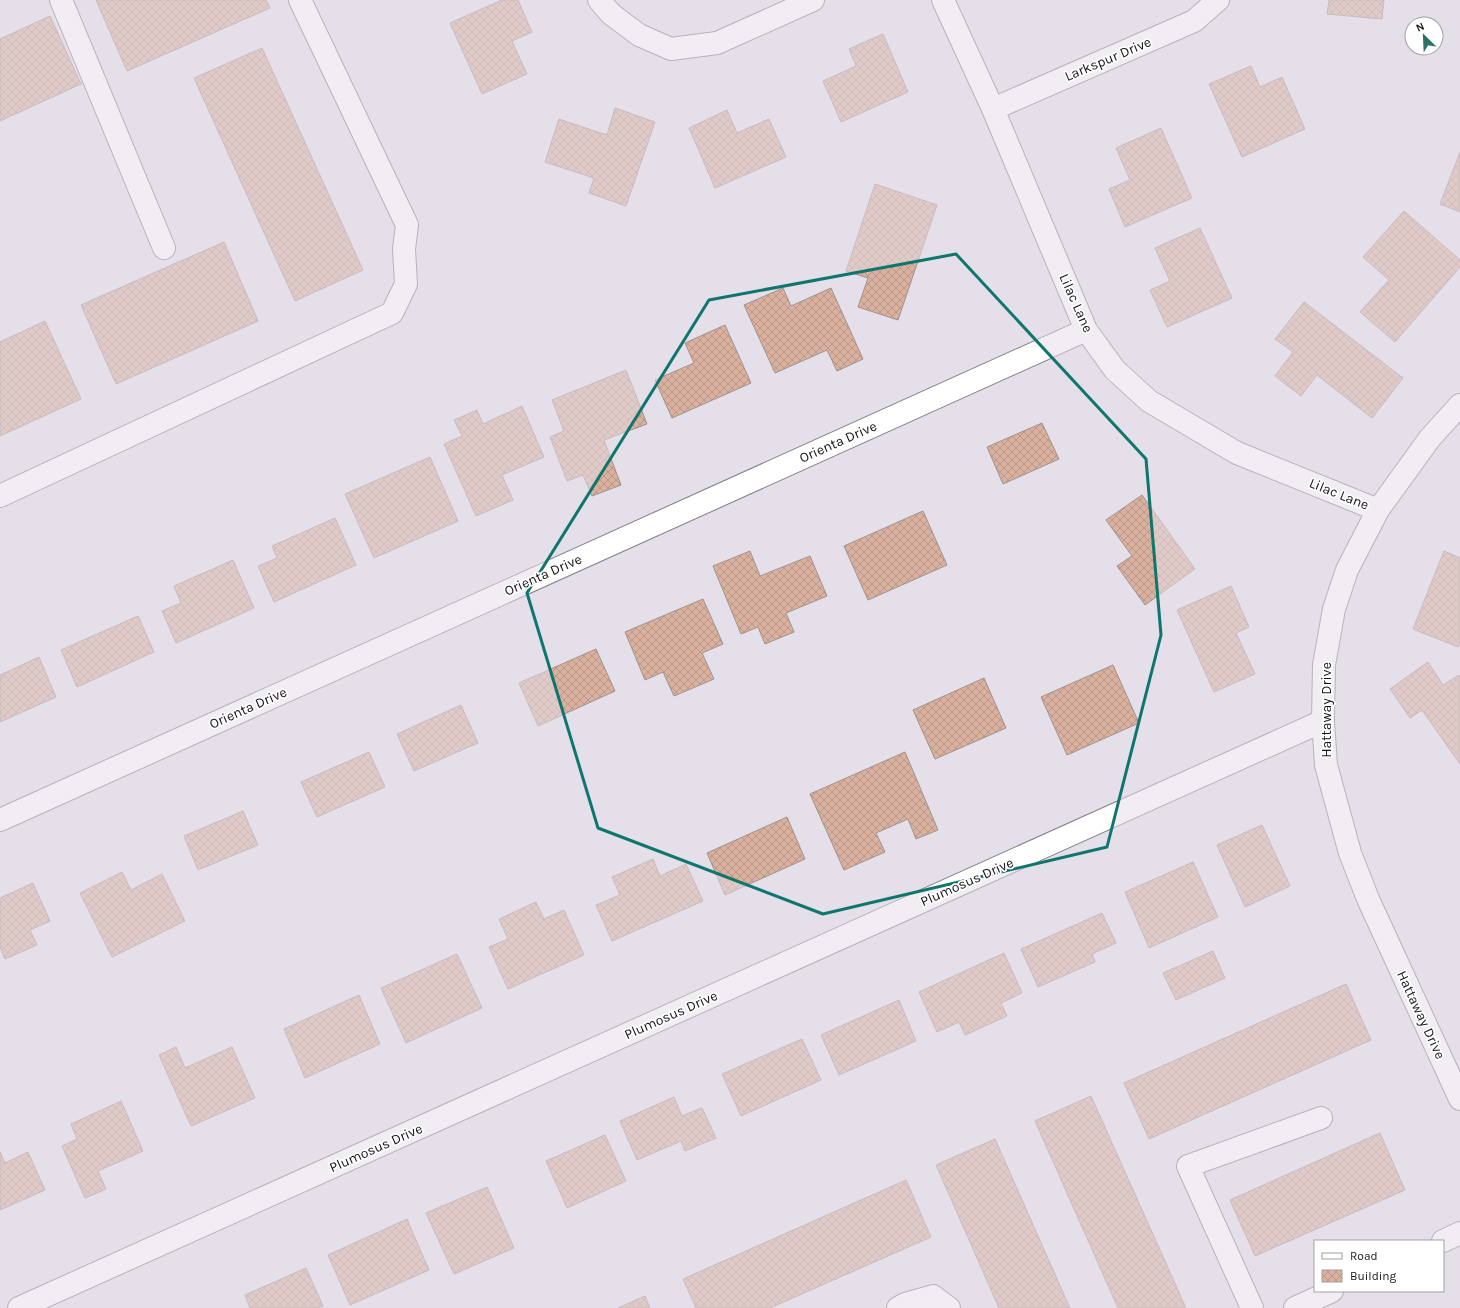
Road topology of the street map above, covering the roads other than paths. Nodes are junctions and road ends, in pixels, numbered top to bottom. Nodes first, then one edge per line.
1 (61, 0) edge
2 (300, 0) edge
3 (599, 0) edge
4 (813, 0) edge
5 (943, 0) edge
6 (1218, 0) edge
7 (993, 109) junction
8 (164, 248) dead end
9 (1086, 330) junction
10 (1460, 405) edge
11 (0, 496) edge
12 (1378, 510) junction
13 (1323, 721) junction
14 (0, 820) edge
15 (1460, 1099) edge
16 (1321, 1118) dead end
17 (1460, 1233) edge
18 (1444, 1241) edge
19 (1330, 1292) edge
20 (19, 1308) edge
21 (898, 1308) edge
22 (949, 1308) edge
23 (1252, 1308) edge
24 (1295, 1308) edge

1 - 8 street
2 - 11 street
3 - 4 street
5 - 7 street, Lilac Lane
6 - 7 street, Larkspur Drive
7 - 9 street, Lilac Lane
9 - 12 street, Lilac Lane
9 - 14 street, Orienta Drive
10 - 12 street, Hattaway Drive
12 - 13 street, Hattaway Drive
13 - 15 street, Hattaway Drive
13 - 20 street, Plumosus Drive
16 - 23 street
17 - 18 street
19 - 24 street
21 - 22 street

